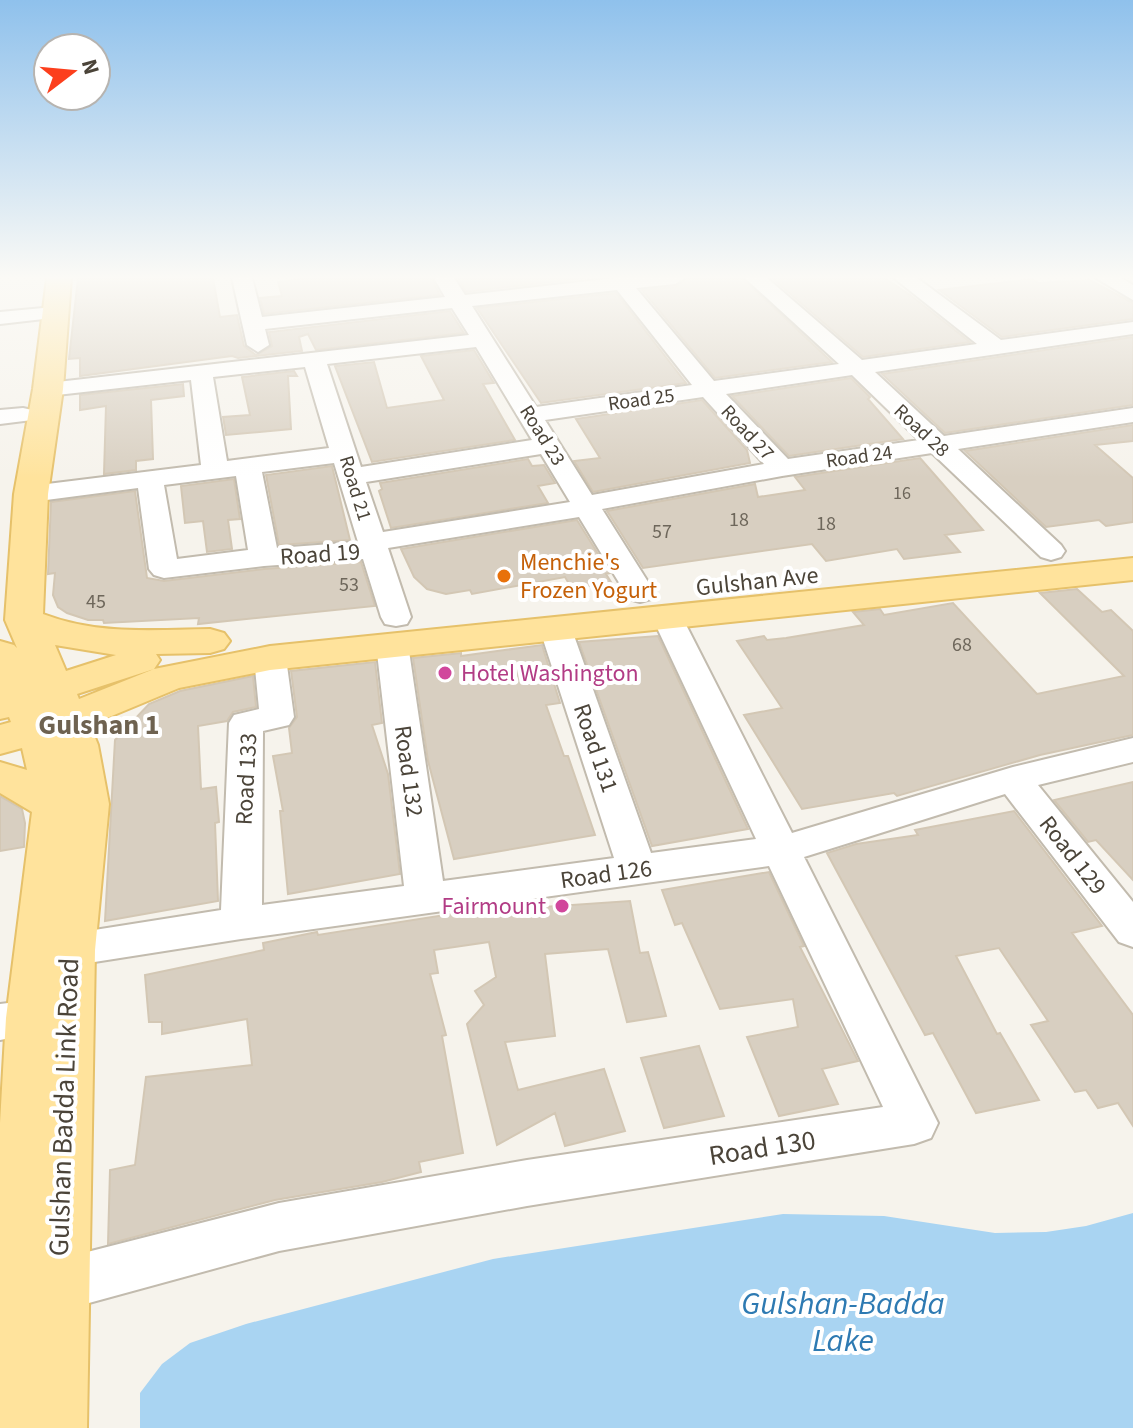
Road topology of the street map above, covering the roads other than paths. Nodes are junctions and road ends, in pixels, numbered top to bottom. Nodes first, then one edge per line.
1 (35, 345) edge
2 (46, 345) edge
3 (258, 345) edge
4 (445, 345) edge
5 (487, 345) edge
6 (672, 345) edge
7 (830, 345) edge
8 (993, 345) edge
9 (1020, 345) edge
10 (997, 348) junction
11 (314, 360) junction
12 (262, 365) junction
13 (858, 369) junction
14 (201, 372) junction
15 (48, 389) junction
16 (708, 389) junction
17 (530, 415) junction
18 (1133, 415) edge
19 (11, 416) edge
20 (548, 445) junction
21 (937, 445) junction
22 (349, 465) junction
23 (248, 467) junction
24 (782, 468) junction
25 (215, 470) junction
26 (150, 479) junction
27 (31, 494) junction
28 (588, 506) junction
29 (1133, 543) edge
30 (374, 546) junction
31 (1051, 551) junction
32 (264, 557) junction
33 (1133, 569) edge
34 (653, 604) junction
35 (12, 605) edge
36 (555, 627) junction
37 (394, 630) junction
38 (210, 641) junction
39 (0, 653) edge
40 (270, 658) junction
41 (135, 690) junction
42 (30, 714) edge
43 (1133, 750) edge
44 (0, 777) edge
45 (1013, 779) junction
46 (70, 796) junction
47 (781, 850) junction
48 (637, 870) junction
49 (426, 899) junction
50 (241, 923) junction
51 (1133, 931) edge
52 (69, 950) junction
53 (16, 1020) edge
54 (422, 1217) dead end
55 (56, 1294) junction
56 (18, 1428) edge
57 (52, 1428) edge

1 - 19 main road
2 - 15 main road
3 - 12 street
4 - 11 street
5 - 17 street, Road 23
6 - 16 street, Road 27
7 - 13 street, Road 28
8 - 10 street
9 - 10 street, Road 25
10 - 13 street, Road 25
11 - 12 street
11 - 22 street, Road 21
12 - 14 street
13 - 16 street, Road 25
13 - 21 street, Road 28
14 - 15 street
14 - 25 street
15 - 27 main road
16 - 17 street, Road 25
16 - 24 street, Road 27
17 - 20 street, Road 23
18 - 21 street, Road 24
19 - 35 main road
20 - 22 street
20 - 28 street, Road 23
21 - 24 street, Road 24
21 - 31 street, Road 28
22 - 23 street
22 - 30 street, Road 21
23 - 25 street
23 - 32 street
24 - 28 street, Road 24
25 - 26 street
26 - 27 street
26 - 32 street, Road 19
27 - 35 main road
28 - 30 street, Road 24
28 - 34 street, Road 23
29 - 31 main road, Gulshan Ave
30 - 32 street, Road 19
30 - 37 street, Road 21
31 - 34 main road, Gulshan Ave
33 - 34 main road, Gulshan Ave
34 - 36 main road, Gulshan Ave
34 - 37 main road, Gulshan Ave
34 - 47 street, Road 130
35 - 38 main road
35 - 42 main road
36 - 37 main road, Gulshan Ave
36 - 48 street, Road 131
37 - 38 main road, Gulshan Ave
37 - 40 main road, Gulshan Ave
37 - 49 street, Road 132
38 - 42 main road, Gulshan Ave
39 - 42 main road
40 - 41 main road, Gulshan Ave
40 - 50 street, Road 133
41 - 42 main road, Gulshan Ave
41 - 46 main road
42 - 46 main road
43 - 45 street, Road 126
44 - 46 main road
45 - 47 street, Road 126
45 - 51 street, Road 129
46 - 52 main road, Gulshan Badda Link Road
46 - 53 main road, Gulshan Badda Link Road
47 - 48 street, Road 126
47 - 55 street, Road 130
48 - 49 street, Road 126
49 - 50 street, Road 126
50 - 52 street, Road 126
52 - 55 main road, Gulshan Badda Link Road
53 - 56 main road, Gulshan Badda Link Road
54 - 55 street
55 - 57 main road, Gulshan Badda Link Road

